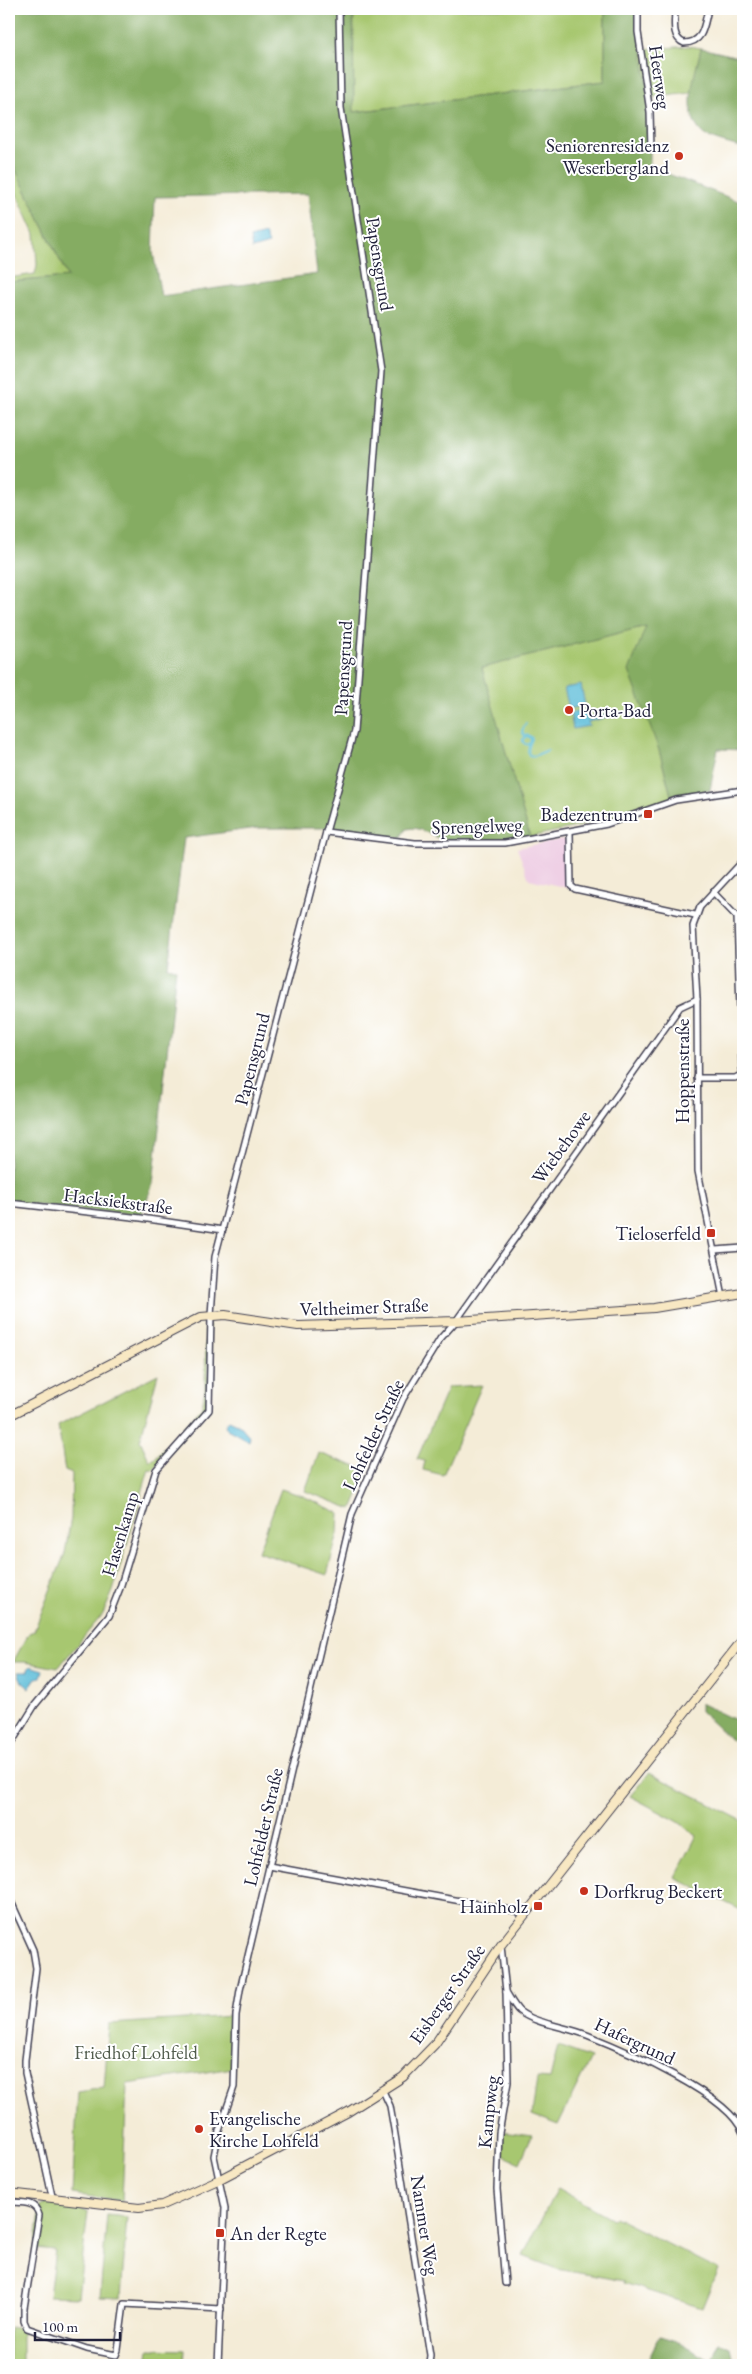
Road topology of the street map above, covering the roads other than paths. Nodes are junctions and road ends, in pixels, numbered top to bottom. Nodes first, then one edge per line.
1 (339, 9) edge
2 (638, 9) edge
3 (675, 9) edge
4 (708, 9) edge
5 (651, 149) dead end
6 (743, 790) edge
7 (326, 832) junction
8 (570, 832) junction
9 (743, 861) edge
10 (712, 892) junction
11 (695, 915) junction
12 (738, 917) junction
13 (743, 921) edge
14 (697, 999) junction
15 (697, 1078) junction
16 (9, 1203) edge
17 (222, 1230) junction
18 (743, 1248) edge
19 (715, 1250) junction
20 (743, 1293) edge
21 (723, 1297) junction
22 (211, 1315) junction
23 (456, 1321) junction
24 (9, 1416) edge
25 (743, 1640) edge
26 (9, 1747) edge
27 (269, 1866) junction
28 (9, 1897) edge
29 (524, 1915) junction
30 (501, 1945) junction
31 (506, 1992) junction
32 (383, 2091) junction
33 (743, 2133) edge
34 (220, 2179) junction
35 (9, 2193) edge
36 (52, 2196) junction
37 (9, 2202) edge
38 (505, 2283) dead end
39 (221, 2309) junction
40 (218, 2365) edge
41 (429, 2365) edge

1 - 7 street, Papensgrund
2 - 5 street, Heerweg
3 - 4 street
6 - 8 street, Sprengelweg
7 - 8 street, Sprengelweg
7 - 17 street, Papensgrund
8 - 11 street
9 - 10 street
10 - 11 street
10 - 12 street
11 - 14 street, Hoppenstraße
12 - 13 street
12 - 15 street
14 - 15 street, Hoppenstraße
14 - 23 street, Wiebehowe
15 - 19 street, Hoppenstraße
16 - 17 street, Hacksiekstraße
17 - 22 street, Papensgrund
18 - 19 street
19 - 21 street, Hoppenstraße
20 - 21 main road, Veltheimer Straße
21 - 23 main road, Veltheimer Straße
22 - 23 main road, Veltheimer Straße
22 - 24 main road, Veltheimer Straße
22 - 26 street, Hasenkamp
23 - 27 street, Lohfelder Straße
25 - 29 main road, Eisberger Straße
27 - 29 street
27 - 34 street, Lohfelder Straße
28 - 36 street
29 - 30 main road, Eisberger Straße
30 - 31 street, Kampweg
30 - 32 main road, Eisberger Straße
31 - 33 street, Hafergrund
31 - 38 street, Kampweg
32 - 34 main road, Eisberger Straße
32 - 41 street, Nammer Weg
34 - 36 main road, Eisberger Straße
34 - 39 street, Lohfelder Straße
35 - 36 main road, Eisberger Straße
37 - 39 street
39 - 40 street, Lohfelder Straße

